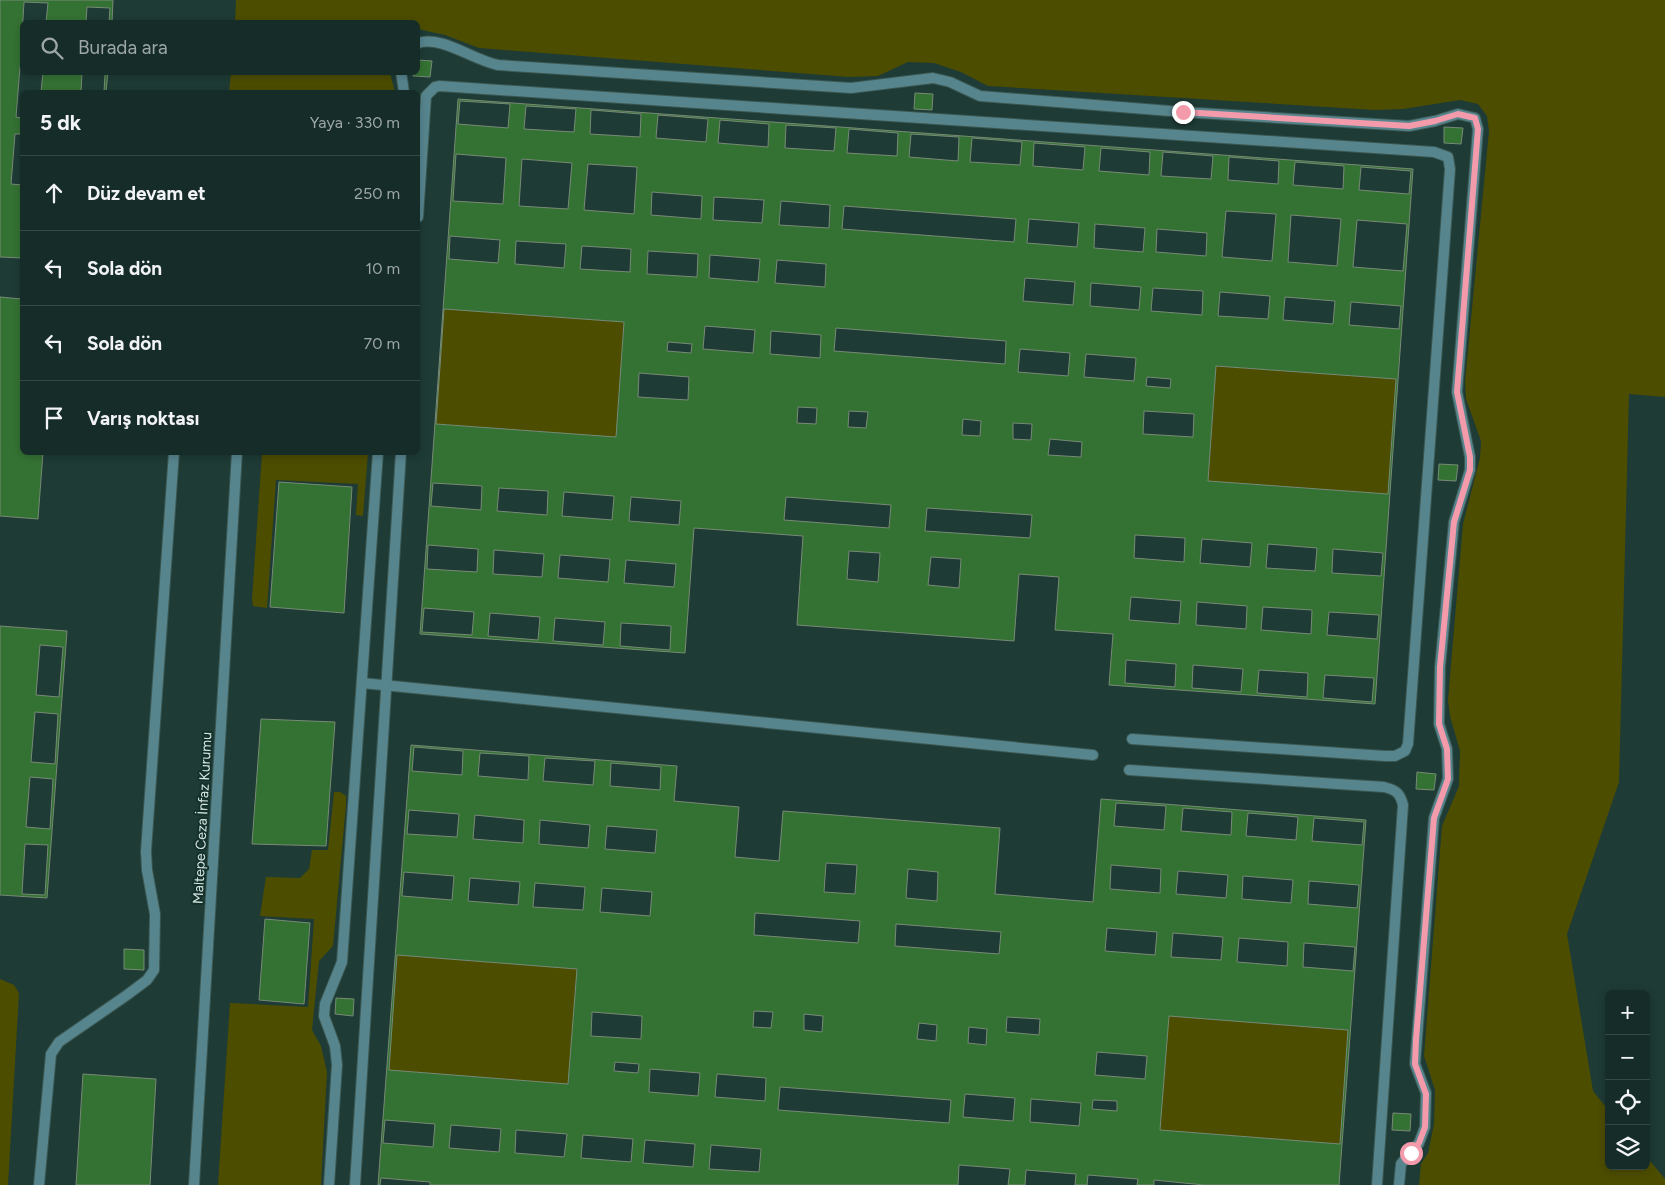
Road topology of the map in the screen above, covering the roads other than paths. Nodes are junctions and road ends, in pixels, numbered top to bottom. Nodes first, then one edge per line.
1 (420, 42) edge
2 (401, 75) edge
3 (404, 90) edge
4 (420, 187) edge
5 (174, 455) edge
6 (237, 455) edge
7 (378, 455) edge
8 (401, 455) edge
9 (362, 683) junction
10 (385, 686) junction
11 (1132, 739) dead end
12 (1093, 755) dead end
13 (1129, 770) dead end
14 (39, 1185) edge
15 (194, 1185) edge
16 (329, 1185) edge
17 (355, 1185) edge
18 (1377, 1185) edge
19 (1400, 1185) edge

1 - 19 lane
2 - 3 lane
4 - 11 lane
5 - 14 lane
6 - 15 lane, Maltepe Ceza İnfaz Kurumu
7 - 9 lane
8 - 10 lane
9 - 10 lane
9 - 16 lane
10 - 12 lane
10 - 17 lane
13 - 18 lane

